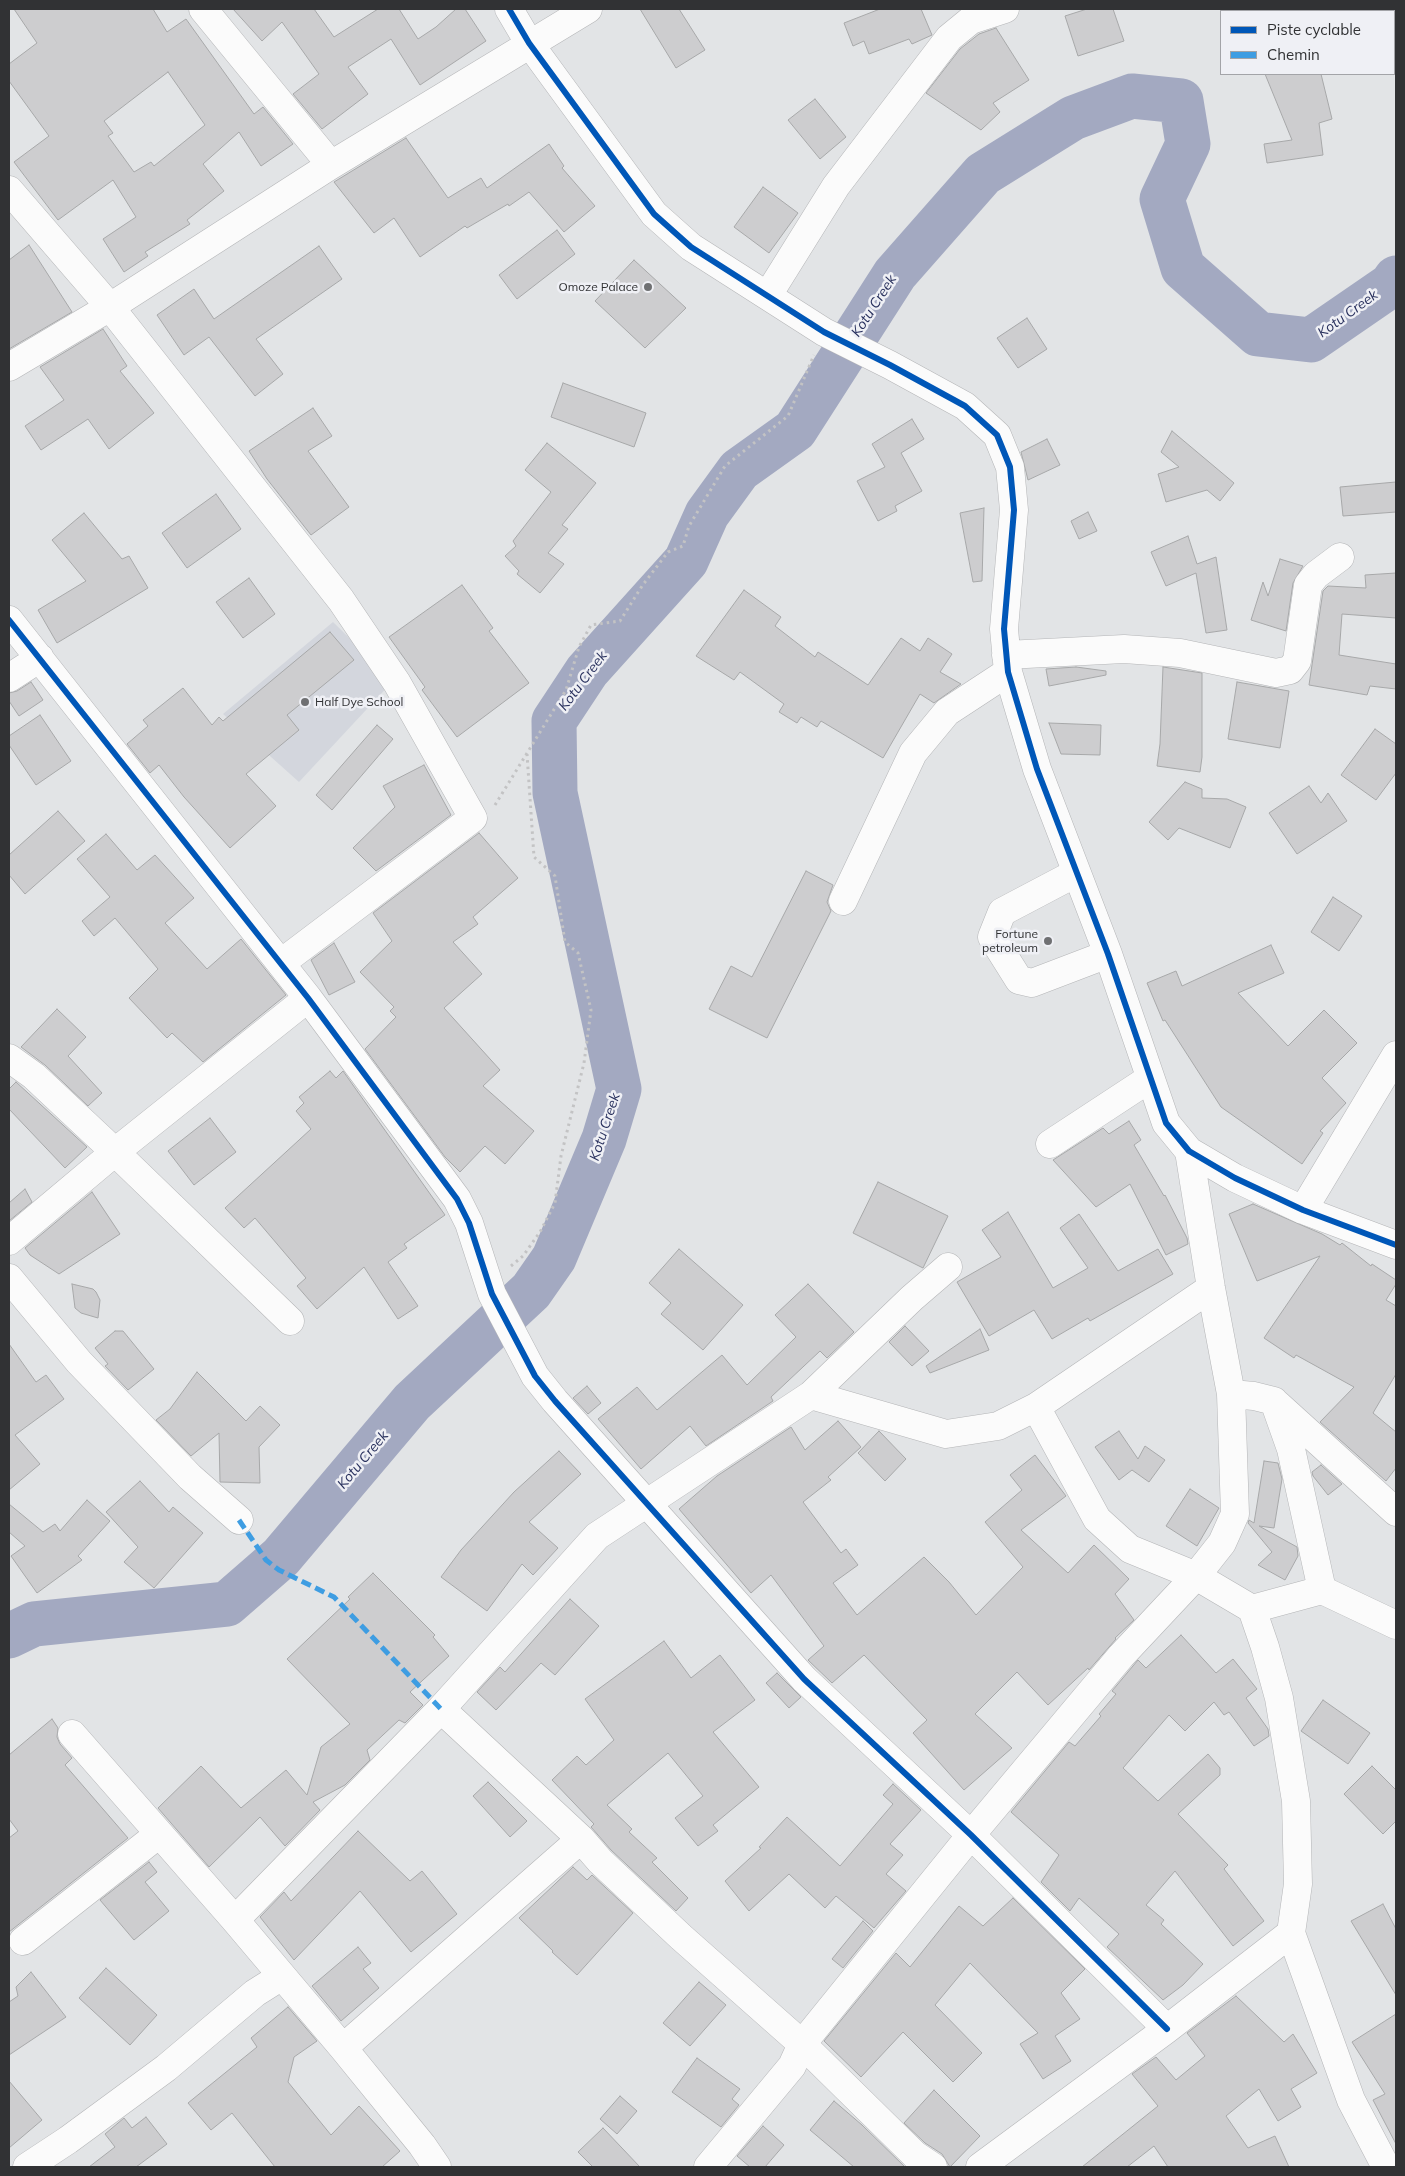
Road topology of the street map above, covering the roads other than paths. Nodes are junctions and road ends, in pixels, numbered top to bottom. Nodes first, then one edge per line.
1 (203, 9) edge
2 (509, 9) edge
3 (588, 9) edge
4 (1005, 9) edge
5 (529, 43) junction
6 (331, 165) junction
7 (9, 190) edge
8 (768, 295) junction
9 (110, 307) junction
10 (9, 367) edge
11 (1340, 557) dead end
12 (9, 620) edge
13 (40, 658) junction
14 (1007, 664) junction
15 (9, 678) edge
16 (1076, 873) junction
17 (843, 901) dead end
18 (1108, 954) junction
19 (281, 963) junction
20 (308, 998) junction
21 (1396, 1054) edge
22 (9, 1058) edge
23 (1150, 1079) junction
24 (1050, 1144) dead end
25 (1189, 1151) junction
26 (115, 1152) junction
27 (1303, 1210) junction
28 (9, 1241) edge
29 (1396, 1244) edge
30 (948, 1267) dead end
31 (9, 1278) edge
32 (1211, 1288) junction
33 (290, 1321) dead end
34 (1231, 1394) junction
35 (811, 1395) junction
36 (1274, 1401) junction
37 (1036, 1407) junction
38 (646, 1504) junction
39 (1396, 1512) edge
40 (239, 1520) dead end
41 (1196, 1576) junction
42 (1322, 1590) junction
43 (1252, 1609) junction
44 (1396, 1625) edge
45 (441, 1708) junction
46 (72, 1734) dead end
47 (159, 1834) junction
48 (972, 1836) junction
49 (581, 1839) junction
50 (235, 1920) junction
51 (1291, 1933) junction
52 (23, 1941) dead end
53 (282, 1976) junction
54 (1166, 2029) junction
55 (802, 2044) junction
56 (343, 2048) junction
57 (1378, 2165) edge
58 (27, 2167) edge
59 (437, 2167) edge
60 (708, 2167) edge
61 (933, 2167) edge
62 (980, 2167) edge

1 - 6 street
2 - 5 street
3 - 5 street
4 - 8 street
5 - 6 street
5 - 8 street
6 - 9 street
7 - 9 street
8 - 14 street
9 - 10 street
9 - 19 street
11 - 14 street
12 - 13 street
13 - 15 street
13 - 19 street
14 - 16 street
14 - 17 street
16 - 18 street
16 - 18 street
18 - 23 street
19 - 20 street
20 - 26 street
20 - 38 street
21 - 27 street
22 - 26 street
23 - 24 street
23 - 25 street
25 - 27 street
25 - 32 street
26 - 28 street
26 - 33 street
27 - 29 street
30 - 35 street
31 - 40 street
32 - 34 street
32 - 37 street
34 - 36 street
34 - 41 street
35 - 37 street
35 - 38 street
36 - 39 street
36 - 42 street
37 - 41 street
38 - 45 street
38 - 48 street
41 - 43 street
41 - 48 street
42 - 43 street
42 - 44 street
43 - 51 street
45 - 49 street
45 - 50 street
46 - 47 street
47 - 50 street
47 - 52 street
48 - 54 street
48 - 55 street
49 - 55 street
49 - 56 street
50 - 53 street
51 - 54 street
51 - 57 street
53 - 56 street
53 - 58 street
54 - 62 street
55 - 60 street
55 - 61 street
56 - 59 street

